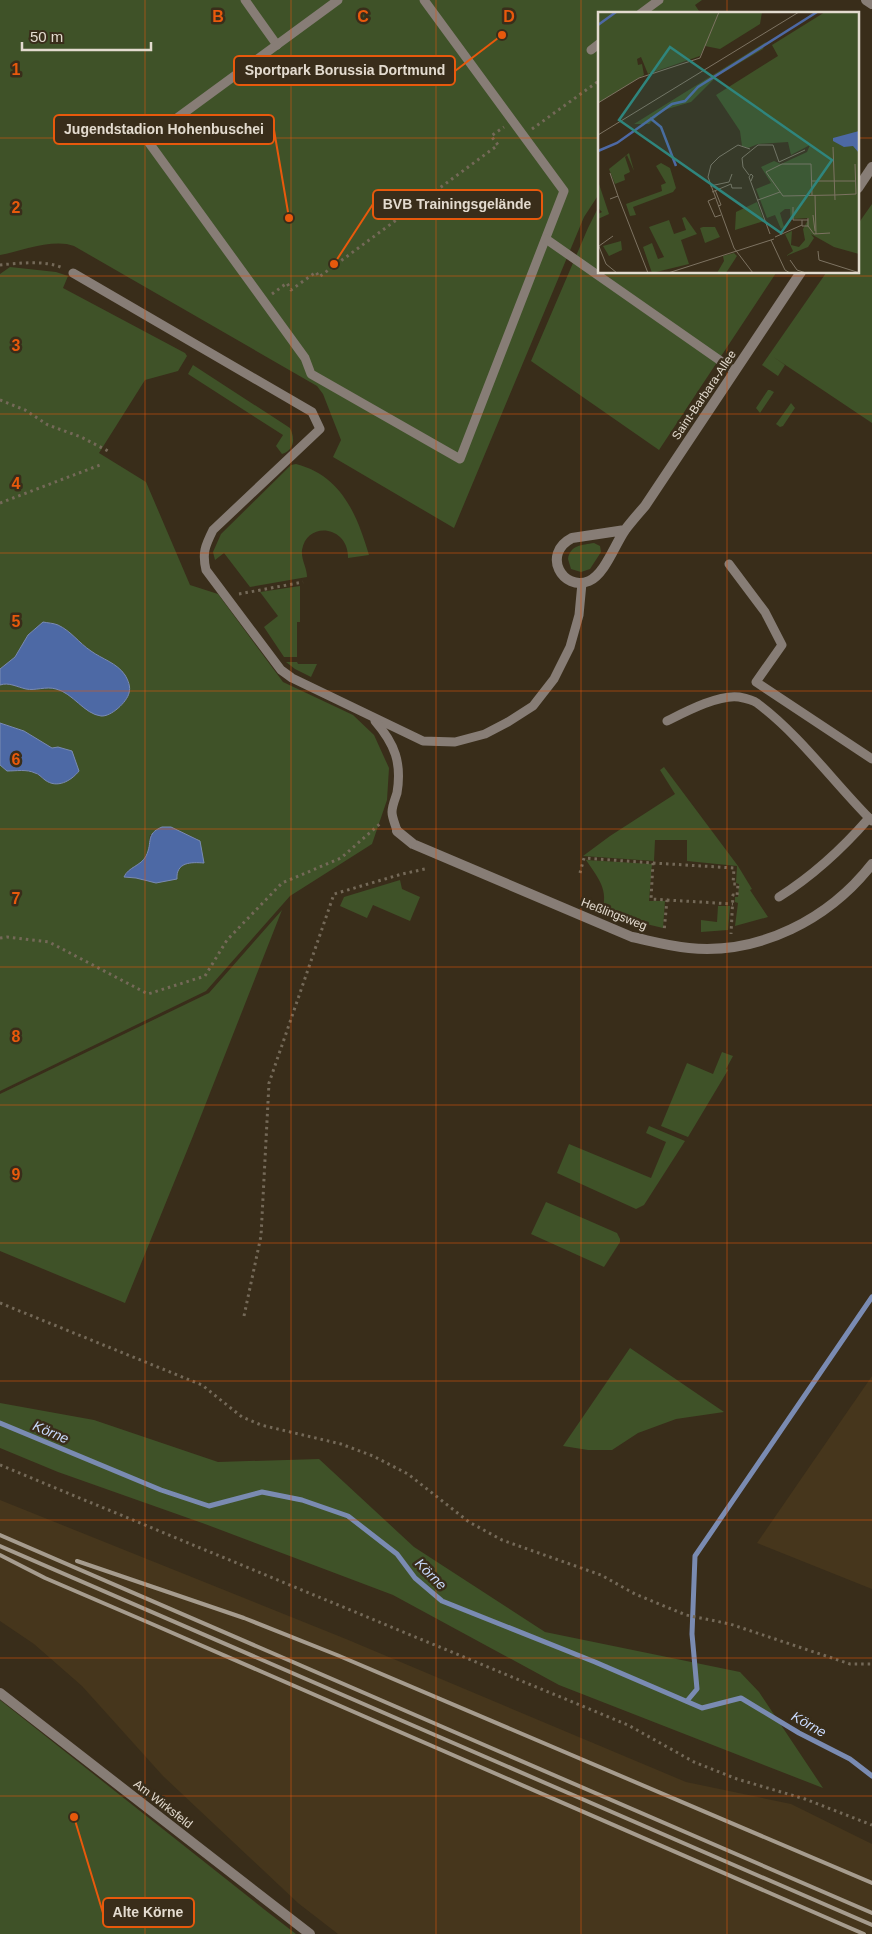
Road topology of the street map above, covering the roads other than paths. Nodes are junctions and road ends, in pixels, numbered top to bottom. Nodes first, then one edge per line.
1 (246, 0) edge
2 (338, 0) edge
3 (424, 0) edge
4 (659, 0) edge
5 (866, 0) edge
6 (872, 4) edge
7 (643, 12) edge
8 (277, 45) junction
9 (598, 45) edge
10 (591, 50) dead end
11 (872, 168) edge
12 (860, 185) edge
13 (546, 239) junction
14 (73, 273) road end
15 (800, 274) edge
16 (735, 371) junction
17 (625, 530) junction
18 (729, 564) dead end
19 (582, 582) junction
20 (372, 717) junction
21 (667, 721) dead end
22 (872, 759) edge
23 (871, 819) edge
24 (397, 831) joint
25 (872, 864) edge
26 (779, 898) dead end
27 (0, 1694) edge
28 (310, 1934) edge

1 - 8 lane
2 - 8 lane
3 - 13 lane
4 - 7 lane
5 - 6 street
8 - 13 lane
9 - 10 lane
11 - 12 street
13 - 16 lane
14 - 20 lane
15 - 16 street, Saint-Barbara-Allee
16 - 17 street, Saint-Barbara-Allee
17 - 19 street, Saint-Barbara-Allee
17 - 19 street
18 - 22 lane
19 - 20 lane
20 - 24 lane
21 - 23 lane
23 - 26 lane
24 - 25 street, Heßlingsweg
27 - 28 street, Am Wirksfeld

